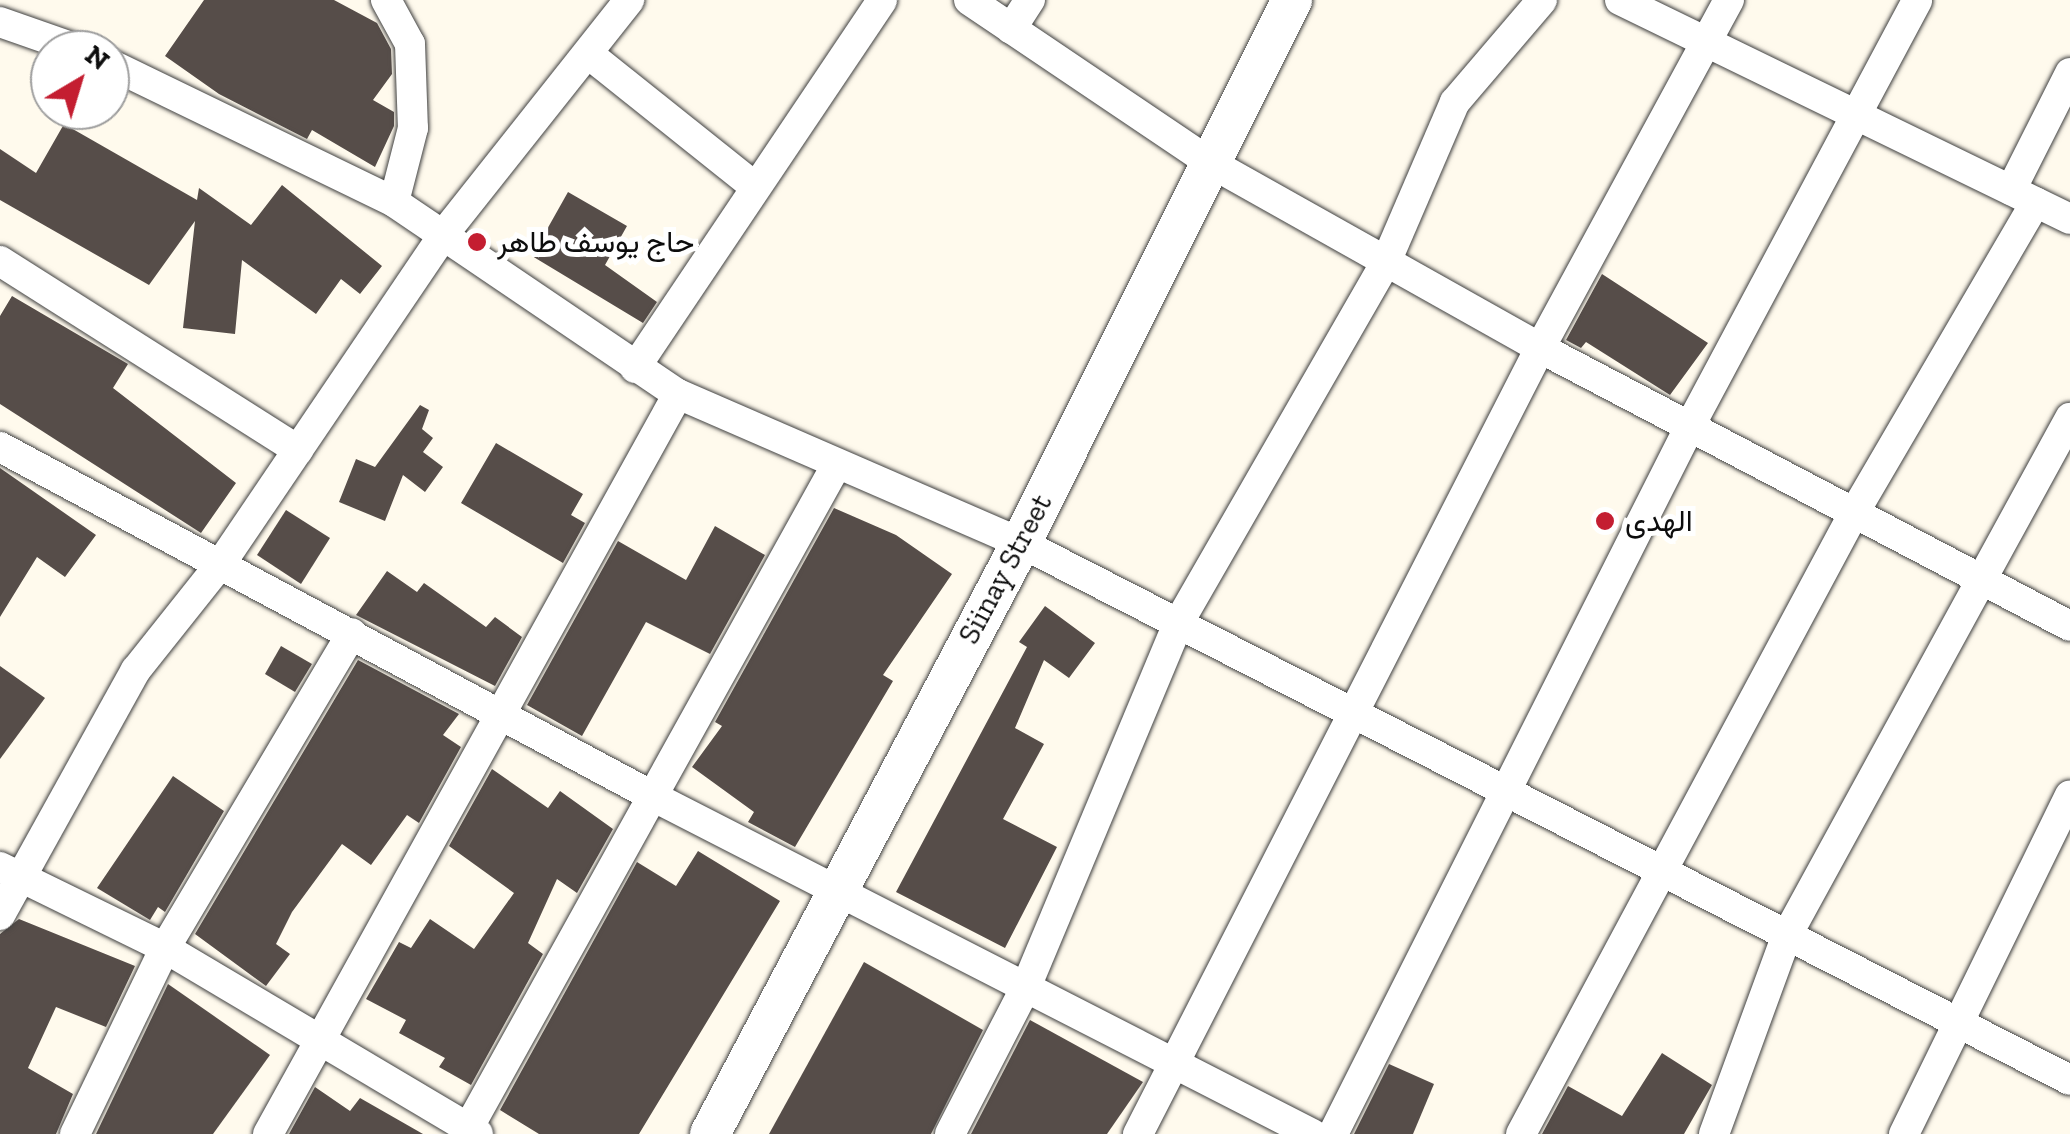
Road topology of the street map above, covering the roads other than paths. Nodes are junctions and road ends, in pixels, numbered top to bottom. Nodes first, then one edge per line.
1 (386, 0) edge
2 (629, 0) edge
3 (882, 0) edge
4 (969, 0) edge
5 (1030, 0) edge
6 (1292, 0) edge
7 (1542, 0) edge
8 (1620, 0) edge
9 (1729, 0) edge
10 (1917, 0) edge
11 (0, 22) edge
12 (1012, 28) junction
13 (30, 32) edge
14 (1708, 40) junction
15 (591, 56) junction
16 (2070, 73) edge
17 (130, 74) edge
18 (1857, 118) junction
19 (1209, 162) junction
20 (755, 187) junction
21 (2023, 196) junction
22 (394, 202) junction
23 (2070, 219) edge
24 (443, 235) junction
25 (0, 260) edge
26 (1386, 262) junction
27 (1540, 348) junction
28 (635, 368) junction
29 (678, 394) junction
30 (2070, 418) edge
31 (1691, 424) junction
32 (0, 447) edge
33 (298, 450) junction
34 (837, 464) junction
35 (1854, 513) junction
36 (1021, 543) junction
37 (222, 562) junction
38 (1983, 583) junction
39 (1179, 622) junction
40 (2070, 626) edge
41 (352, 633) junction
42 (502, 715) junction
43 (1350, 716) junction
44 (1502, 794) junction
45 (2070, 795) edge
46 (656, 798) junction
47 (11, 872) edge
48 (1660, 875) junction
49 (835, 886) junction
50 (0, 915) edge
51 (1786, 936) junction
52 (166, 948) junction
53 (1026, 987) junction
54 (1962, 1021) junction
55 (318, 1040) junction
56 (1172, 1064) junction
57 (2070, 1080) edge
58 (470, 1132) edge
59 (75, 1134) edge
60 (268, 1134) edge
61 (710, 1134) edge
62 (950, 1134) edge
63 (1138, 1134) edge
64 (1312, 1134) edge
65 (1333, 1134) edge
66 (1521, 1134) edge
67 (1714, 1134) edge
68 (1904, 1134) edge

1 - 22 street
2 - 15 street
3 - 20 street
4 - 12 street
5 - 12 street
6 - 19 street, Siinay Street
7 - 26 street
8 - 14 street
9 - 14 street
10 - 18 street
11 - 13 street
12 - 19 street
14 - 18 street
14 - 27 street
15 - 20 street
15 - 24 street
16 - 21 street
17 - 22 street
18 - 21 street
18 - 31 street
19 - 26 street
19 - 36 street, Siinay Street
20 - 28 street
21 - 23 street
21 - 35 street
22 - 24 street
24 - 28 street
24 - 33 street
25 - 33 street
26 - 27 street
26 - 39 street
27 - 31 street
27 - 43 street
28 - 29 street
29 - 34 street
29 - 42 street
30 - 38 street
31 - 35 street
31 - 44 street
32 - 37 street
33 - 37 street
34 - 36 street
34 - 46 street
35 - 38 street
35 - 48 street
36 - 39 street
36 - 49 street, Siinay Street
37 - 41 street
37 - 47 street
38 - 40 street
38 - 51 street
39 - 43 street
39 - 53 street
41 - 42 street
41 - 52 street
42 - 46 street
42 - 55 street
43 - 44 street
43 - 56 street
44 - 48 street
44 - 65 street
45 - 54 street
46 - 49 street
46 - 58 street
47 - 50 street
47 - 52 street
48 - 51 street
48 - 66 street
49 - 53 street
49 - 61 street, Siinay Street
51 - 54 street
51 - 67 street
52 - 55 street
52 - 59 street
53 - 56 street
53 - 62 street
54 - 57 street
54 - 68 street
55 - 58 street
55 - 60 street
56 - 63 street
56 - 64 street

